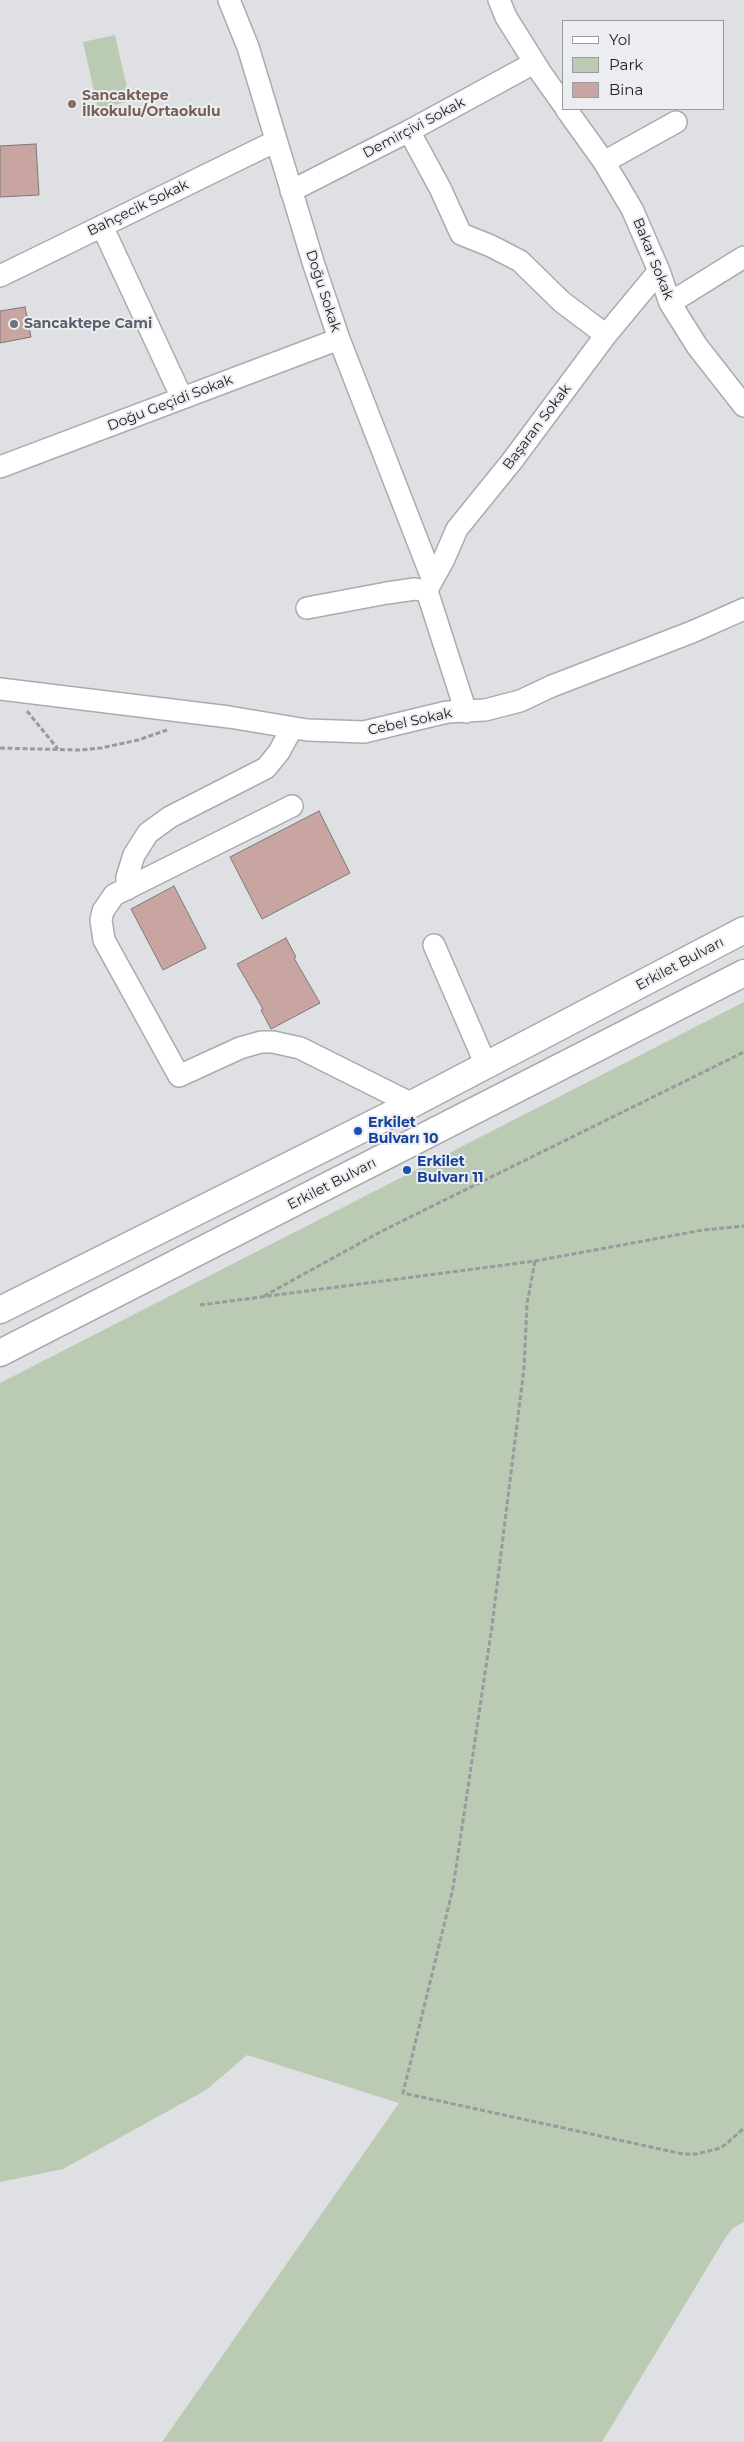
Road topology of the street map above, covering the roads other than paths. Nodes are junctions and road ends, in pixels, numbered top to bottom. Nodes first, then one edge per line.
1 (229, 0) edge
2 (499, 0) edge
3 (534, 63) junction
4 (562, 103) edge
5 (567, 110) edge
6 (676, 122) dead end
7 (409, 131) junction
8 (276, 141) junction
9 (604, 162) junction
10 (291, 191) junction
11 (102, 226) junction
12 (744, 257) edge
13 (659, 271) junction
14 (0, 276) edge
15 (670, 303) junction
16 (606, 335) junction
17 (339, 339) junction
18 (182, 398) junction
19 (744, 406) edge
20 (1, 463) edge
21 (429, 585) junction
22 (308, 608) dead end
23 (744, 609) edge
24 (5, 690) edge
25 (466, 712) junction
26 (292, 728) junction
27 (292, 806) dead end
28 (127, 889) junction
29 (744, 930) edge
30 (434, 945) dead end
31 (744, 973) edge
32 (486, 1065) junction
33 (412, 1104) junction
34 (0, 1310) edge
35 (0, 1353) edge

1 - 8 street, Doğu Sokak
2 - 3 street
3 - 4 street
3 - 7 street, Demirçivi Sokak
5 - 9 street, Bakar Sokak
6 - 9 street
7 - 10 street, Demirçivi Sokak
7 - 16 street
8 - 10 street, Doğu Sokak
8 - 11 street, Bahçecik Sokak
9 - 13 street, Bakar Sokak
10 - 17 street, Doğu Sokak
11 - 14 street, Bahçecik Sokak
11 - 18 street
12 - 15 street
13 - 15 street, Bakar Sokak
13 - 16 street, Başaran Sokak
15 - 19 street, Bakar Sokak
16 - 21 street, Başaran Sokak
17 - 18 street, Doğu Geçidi Sokak
17 - 21 street, Doğu Sokak
18 - 20 street, Doğu Geçidi Sokak
21 - 22 street
21 - 25 street, Doğu Sokak
23 - 25 street, Cebel Sokak
24 - 26 street, Cebel Sokak
25 - 26 street, Cebel Sokak
26 - 28 street
27 - 28 street
28 - 33 street
29 - 32 main road, Erkilet Bulvarı
30 - 32 street
31 - 35 main road, Erkilet Bulvarı
32 - 33 main road, Erkilet Bulvarı
33 - 34 main road, Erkilet Bulvarı

